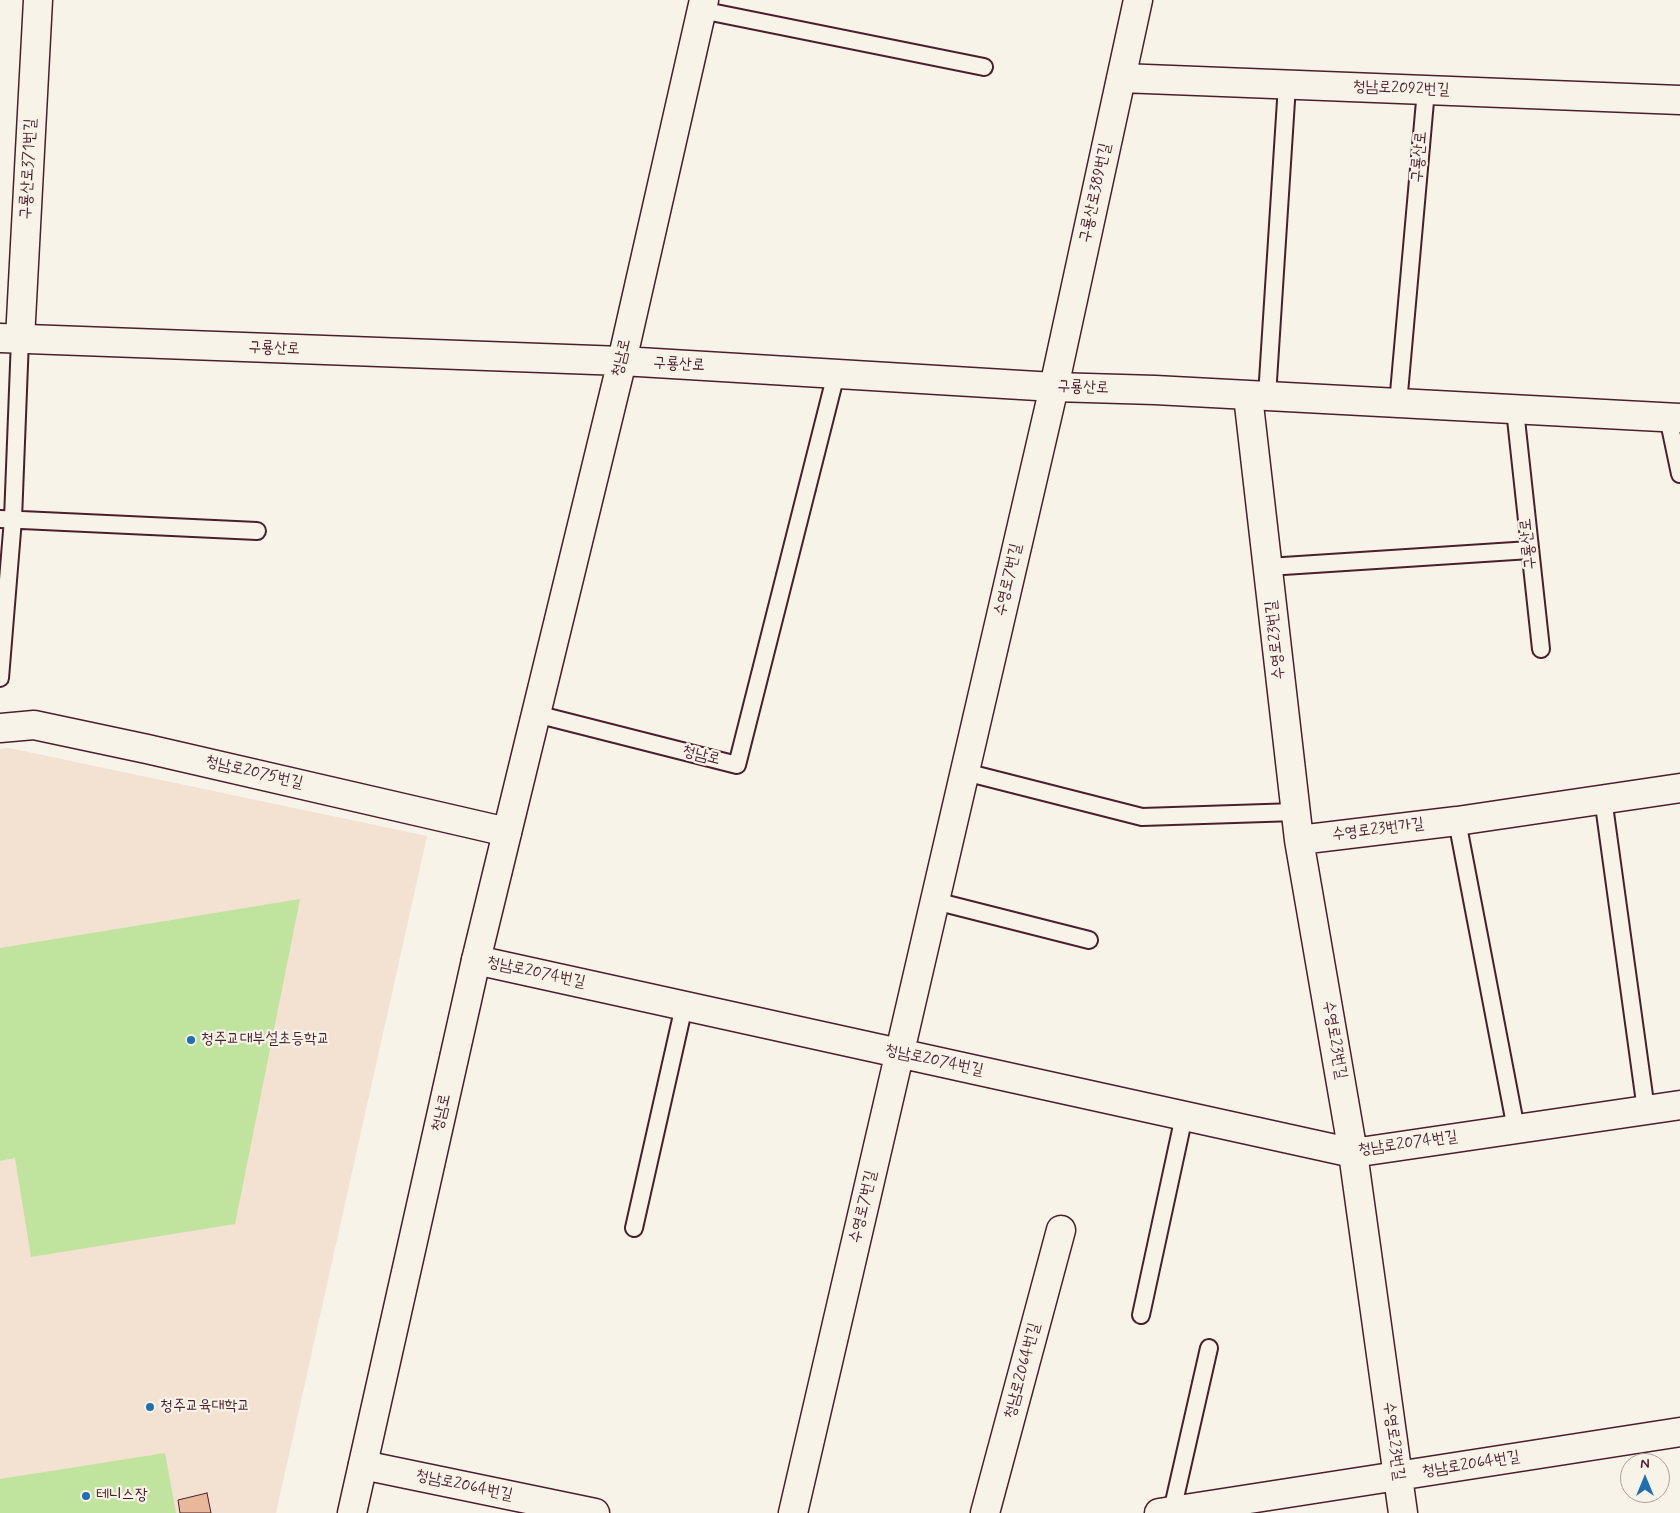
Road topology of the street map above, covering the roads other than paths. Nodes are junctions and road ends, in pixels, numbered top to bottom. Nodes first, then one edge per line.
1 (38, 0) edge
2 (1138, 0) edge
3 (702, 5) edge
4 (984, 67) dead end
5 (1121, 78) junction
6 (1288, 85) junction
7 (1426, 90) junction
8 (1680, 100) edge
9 (10, 338) edge
10 (622, 361) junction
11 (836, 374) junction
12 (1054, 387) junction
13 (1257, 396) junction
14 (1398, 404) junction
15 (1515, 410) junction
16 (1674, 418) edge
17 (1680, 474) edge
18 (6, 519) edge
19 (257, 531) dead end
20 (1530, 550) junction
21 (1268, 568) junction
22 (1541, 648) dead end
23 (0, 678) edge
24 (536, 714) junction
25 (0, 728) edge
26 (965, 772) junction
27 (1680, 788) edge
28 (1603, 798) junction
29 (1296, 812) junction
30 (1457, 821) junction
31 (507, 832) junction
32 (1299, 840) junction
33 (935, 901) junction
34 (1089, 940) dead end
35 (476, 960) junction
36 (684, 1006) junction
37 (899, 1053) junction
38 (1680, 1105) edge
39 (1646, 1110) junction
40 (1184, 1116) junction
41 (1516, 1129) junction
42 (1353, 1153) junction
43 (634, 1228) dead end
44 (1061, 1230) dead end
45 (1141, 1316) dead end
46 (1209, 1348) dead end
47 (1680, 1432) edge
48 (363, 1465) junction
49 (1398, 1476) junction
50 (1166, 1512) edge
51 (352, 1513) edge
52 (595, 1513) edge
53 (793, 1513) edge
54 (986, 1513) edge
55 (1403, 1513) edge

1 - 9 street, 구룡산로371번길
2 - 5 street, 구룡산로389번길
3 - 4 lane
3 - 10 street, 청남로
5 - 6 street, 청남로2092번길
5 - 12 street, 구룡산로389번길
6 - 7 street, 청남로2092번길
6 - 13 lane
7 - 8 street, 청남로2092번길
7 - 14 lane, 구룡산로
9 - 10 street, 구룡산로
9 - 18 lane
10 - 11 street, 구룡산로
10 - 24 street, 청남로
11 - 12 street, 구룡산로
11 - 24 lane, 청남로
12 - 13 street, 구룡산로
12 - 26 street, 수영로7번길
13 - 14 street, 구룡산로
13 - 21 street, 수영로23번길
14 - 15 street, 구룡산로
15 - 16 street, 구룡산로
15 - 20 lane, 구룡산로
16 - 17 lane, 구룡산로
18 - 19 lane
18 - 23 lane
20 - 21 lane
20 - 22 lane, 구룡산로
21 - 29 street, 수영로23번길
24 - 31 street, 청남로
25 - 31 street, 청남로2075번길
26 - 29 lane
26 - 33 street, 수영로7번길
27 - 28 street, 수영로23번가길
28 - 30 street, 수영로23번가길
28 - 39 lane
29 - 32 street, 수영로23번길
30 - 32 street, 수영로23번가길
30 - 41 lane
31 - 35 street, 청남로
32 - 42 street, 수영로23번길
33 - 34 lane
33 - 37 street, 수영로7번길
35 - 36 street, 청남로2074번길
35 - 48 street, 청남로
36 - 37 street, 청남로2074번길
36 - 43 lane
37 - 40 street, 청남로2074번길
37 - 53 street, 수영로7번길
38 - 39 street, 청남로2074번길
39 - 41 street, 청남로2074번길
40 - 42 street, 청남로2074번길
40 - 45 lane
41 - 42 street, 청남로2074번길
42 - 49 street, 수영로23번길
44 - 54 street, 청남로2064번길
46 - 50 lane, 청남로2064번길
47 - 49 street, 청남로2064번길
48 - 51 street, 청남로
48 - 52 street, 청남로2064번길
49 - 50 street, 청남로2064번길
49 - 55 street, 수영로23번길

